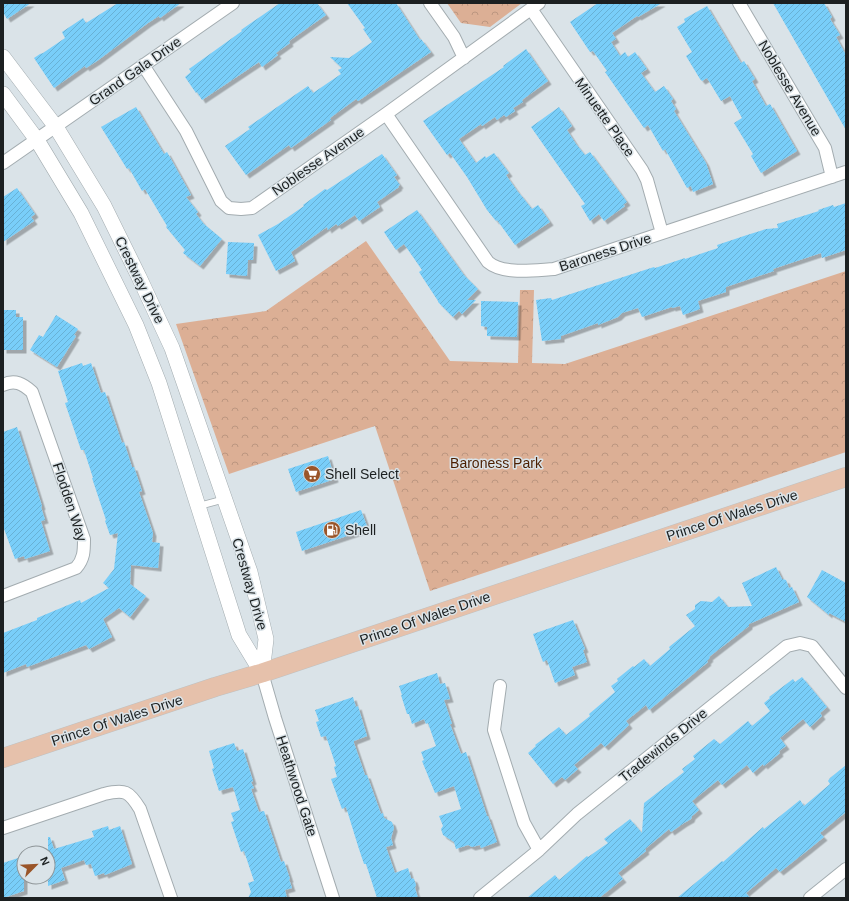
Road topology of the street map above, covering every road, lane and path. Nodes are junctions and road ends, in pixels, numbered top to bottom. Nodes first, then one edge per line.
1 (233, 3) edge
2 (430, 3) edge
3 (739, 3) edge
4 (535, 6) edge
5 (3, 57) edge
6 (464, 58) junction
7 (143, 66) junction
8 (3, 94) edge
9 (386, 114) junction
10 (56, 127) junction
11 (37, 140) junction
12 (3, 163) edge
13 (846, 172) edge
14 (832, 177) junction
15 (662, 233) junction
16 (3, 385) edge
17 (846, 477) edge
18 (225, 499) junction
19 (198, 507) junction
20 (3, 596) edge
21 (262, 673) junction
22 (500, 686) dead end
23 (846, 688) edge
24 (3, 758) edge
25 (3, 828) edge
26 (539, 850) junction
27 (846, 869) edge
28 (171, 898) edge
29 (333, 898) edge
30 (480, 898) edge
31 (810, 898) edge

1 - 7 street, Grand Gala Drive
2 - 6 street
3 - 14 street, Noblesse Avenue
4 - 6 street, Noblesse Avenue
4 - 15 street, Minuette Place
5 - 10 street, Crestway Drive
6 - 9 street, Noblesse Avenue
7 - 9 street, Noblesse Avenue
7 - 10 street, Grand Gala Drive
8 - 11 street, Crestway Drive
9 - 15 street, Baroness Drive
10 - 11 street, Grand Gala Drive
10 - 18 street, Crestway Drive
11 - 12 street, Grand Gala Drive
11 - 19 street, Crestway Drive
13 - 14 street, Baroness Drive
14 - 15 street, Baroness Drive
16 - 20 street, Flodden Way
17 - 21 main road, Prince Of Wales Drive
18 - 19 lane
18 - 21 street, Crestway Drive
19 - 21 street, Crestway Drive
21 - 24 main road, Prince Of Wales Drive
21 - 29 street, Heathwood Gate
22 - 26 street
23 - 26 street, Tradewinds Drive
25 - 28 street
26 - 30 street, Tradewinds Drive
27 - 31 street

